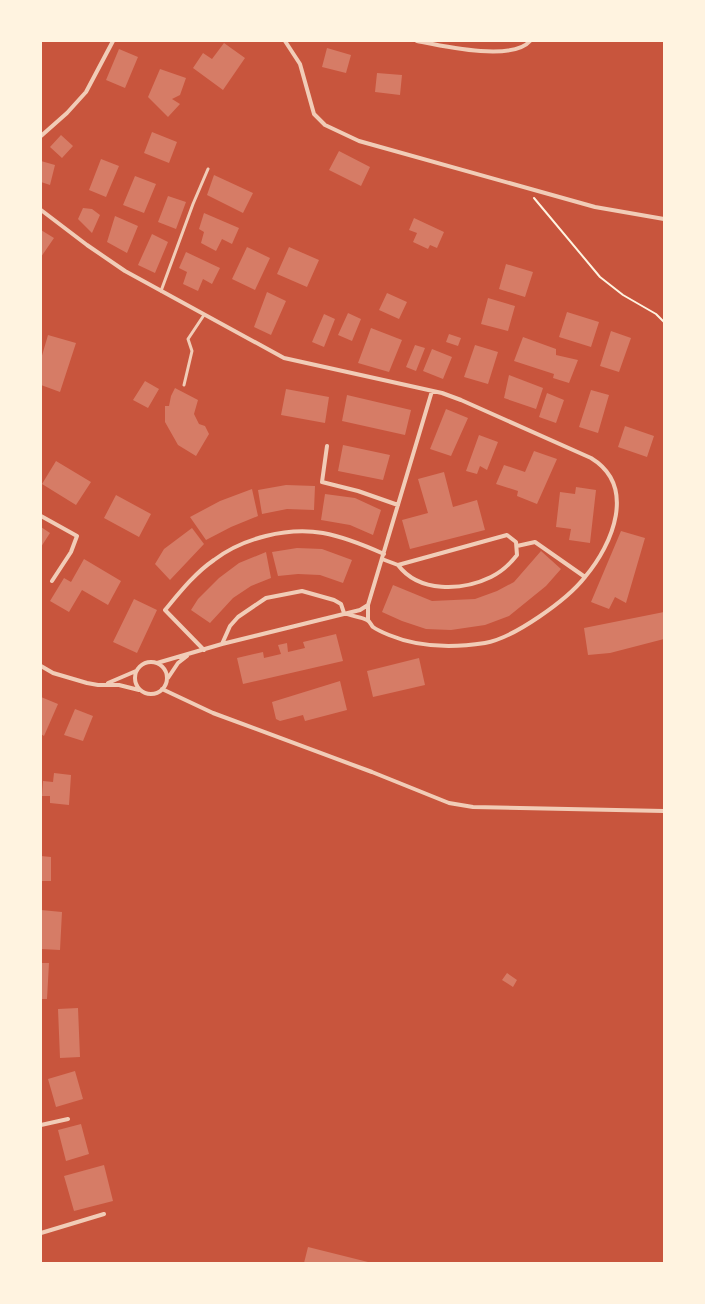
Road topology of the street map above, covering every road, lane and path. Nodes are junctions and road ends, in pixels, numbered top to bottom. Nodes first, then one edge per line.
1 (113, 41) edge
2 (285, 41) edge
3 (417, 41) edge
4 (530, 41) edge
5 (41, 136) edge
6 (208, 170) dead end
7 (525, 188) junction
8 (41, 210) edge
9 (664, 219) edge
10 (161, 291) junction
11 (204, 315) junction
12 (664, 322) edge
13 (184, 385) dead end
14 (432, 391) junction
15 (327, 446) dead end
16 (398, 505) junction
17 (41, 516) edge
18 (517, 546) junction
19 (384, 554) junction
20 (382, 559) junction
21 (398, 565) junction
22 (586, 577) junction
23 (52, 581) dead end
24 (368, 605) junction
25 (344, 613) junction
26 (368, 620) junction
27 (222, 644) junction
28 (204, 650) junction
29 (189, 654) junction
30 (157, 663) junction
31 (41, 666) edge
32 (136, 671) junction
33 (167, 680) junction
34 (98, 685) junction
35 (162, 689) junction
36 (139, 690) junction
37 (664, 811) edge
38 (68, 1119) dead end
39 (41, 1125) edge
40 (104, 1214) dead end
41 (41, 1233) edge

1 - 5 street
2 - 7 street
3 - 4 street
6 - 10 lane
7 - 9 street
7 - 12 path
8 - 10 street
10 - 11 street
11 - 13 lane
11 - 14 street
14 - 16 street
14 - 22 street
15 - 16 street
16 - 19 street
17 - 23 street
18 - 21 street
18 - 21 street
18 - 22 street
19 - 20 street
19 - 28 street
20 - 21 street
20 - 24 street
22 - 26 street
24 - 25 street
24 - 26 street
25 - 26 street
25 - 27 street
25 - 27 street
27 - 28 street
28 - 29 street
29 - 30 street
29 - 33 street
30 - 32 street
30 - 33 street
31 - 34 street
32 - 34 street
32 - 36 street
33 - 35 street
34 - 36 street
35 - 36 street
35 - 37 street
38 - 39 street
40 - 41 street

